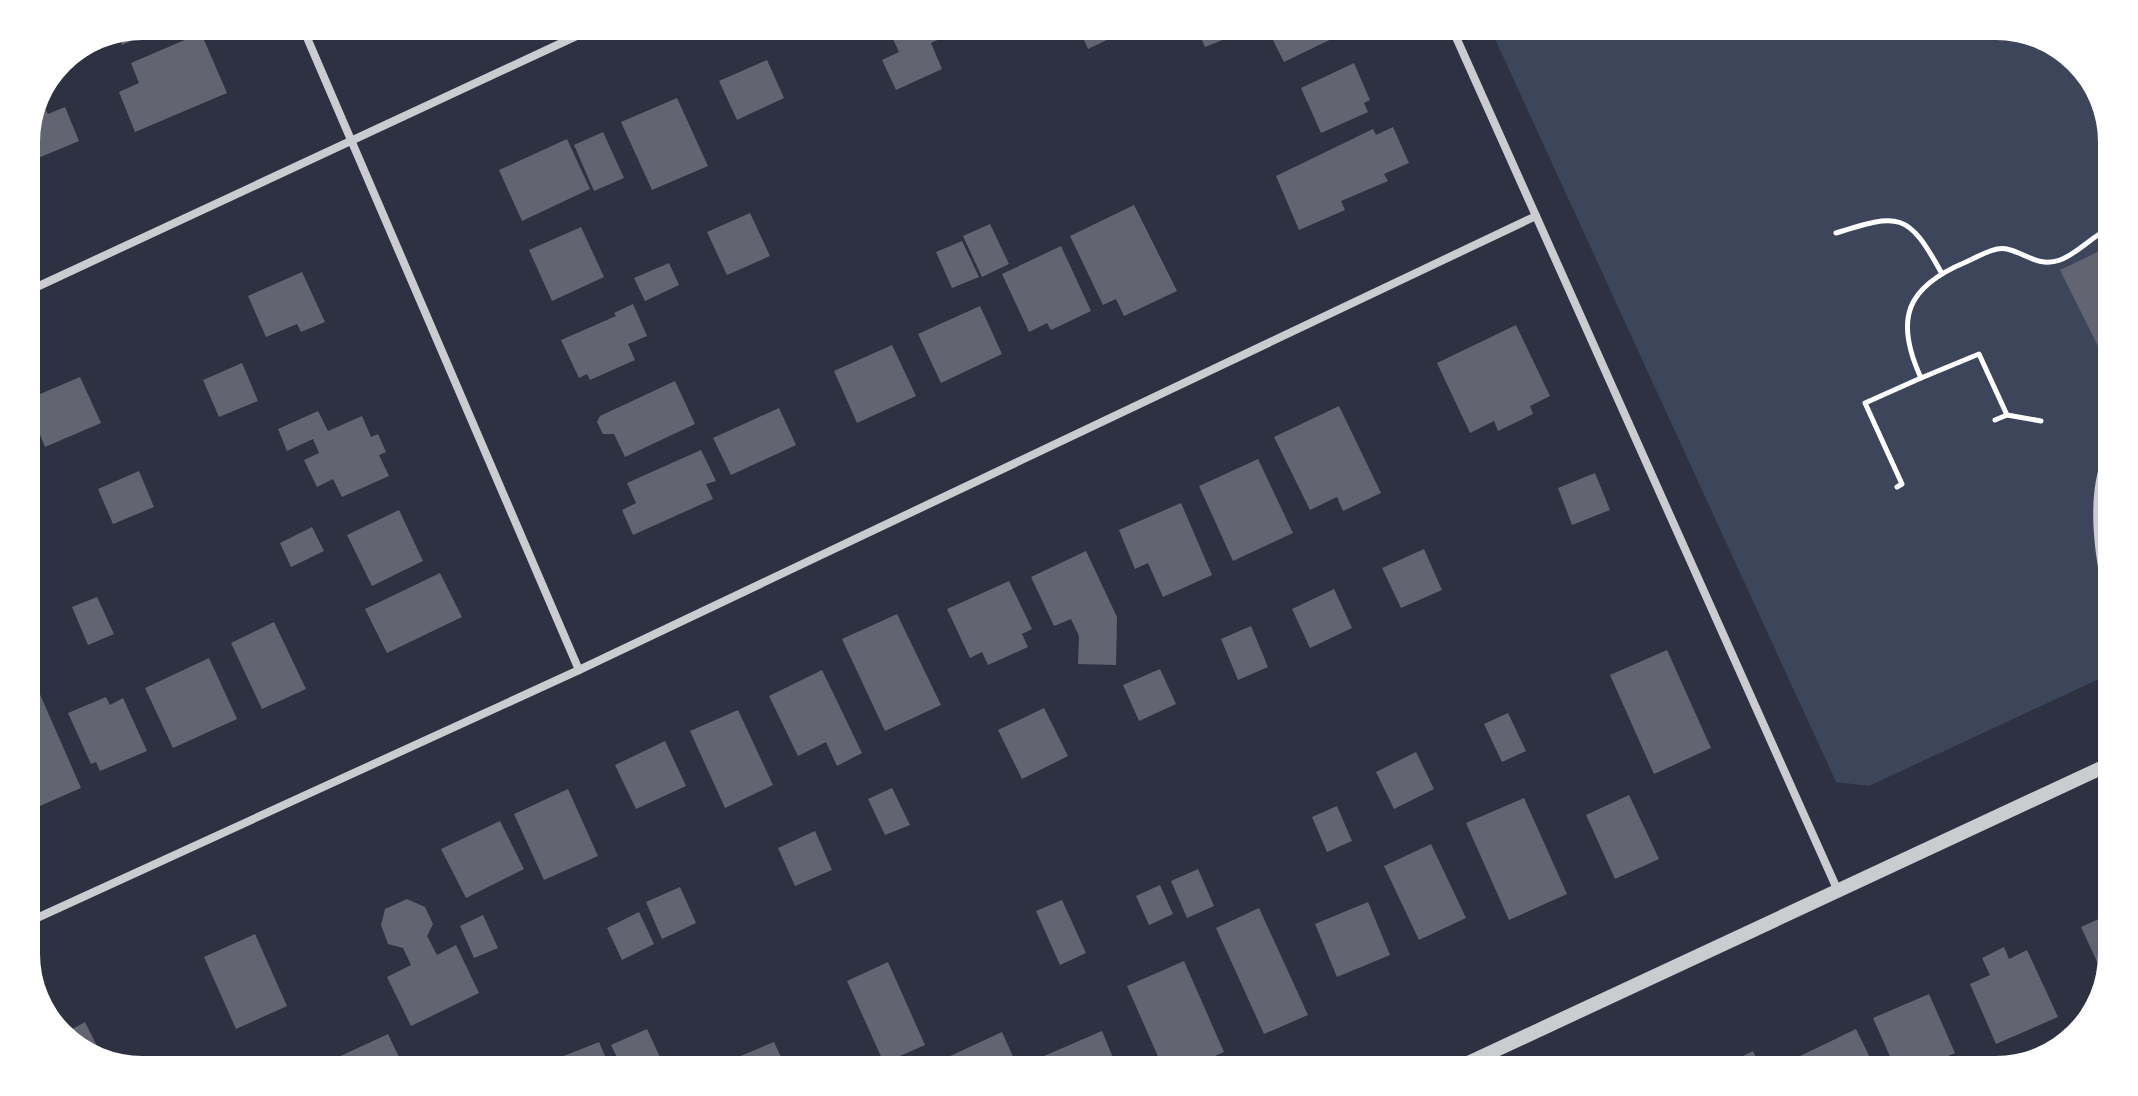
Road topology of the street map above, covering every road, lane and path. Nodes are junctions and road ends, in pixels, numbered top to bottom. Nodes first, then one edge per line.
1 (308, 40) edge
2 (568, 40) edge
3 (1457, 40) edge
4 (352, 140) junction
5 (1536, 216) junction
6 (1836, 233) dead end
7 (2098, 233) edge
8 (1941, 272) junction
9 (40, 285) edge
10 (1921, 378) junction
11 (2007, 415) junction
12 (1995, 420) dead end
13 (2041, 421) dead end
14 (1897, 487) dead end
15 (2098, 498) edge
16 (2098, 543) edge
17 (579, 670) junction
18 (2098, 770) edge
19 (1838, 891) junction
20 (40, 917) edge
21 (1483, 1056) edge

1 - 4 street
2 - 4 street
3 - 5 street
4 - 9 street
4 - 17 street
5 - 17 street
5 - 19 street
6 - 8 path
7 - 8 path
8 - 10 path
10 - 11 path
10 - 14 path
11 - 12 path
11 - 13 path
15 - 16 lane
17 - 20 street
18 - 19 street
19 - 21 street

